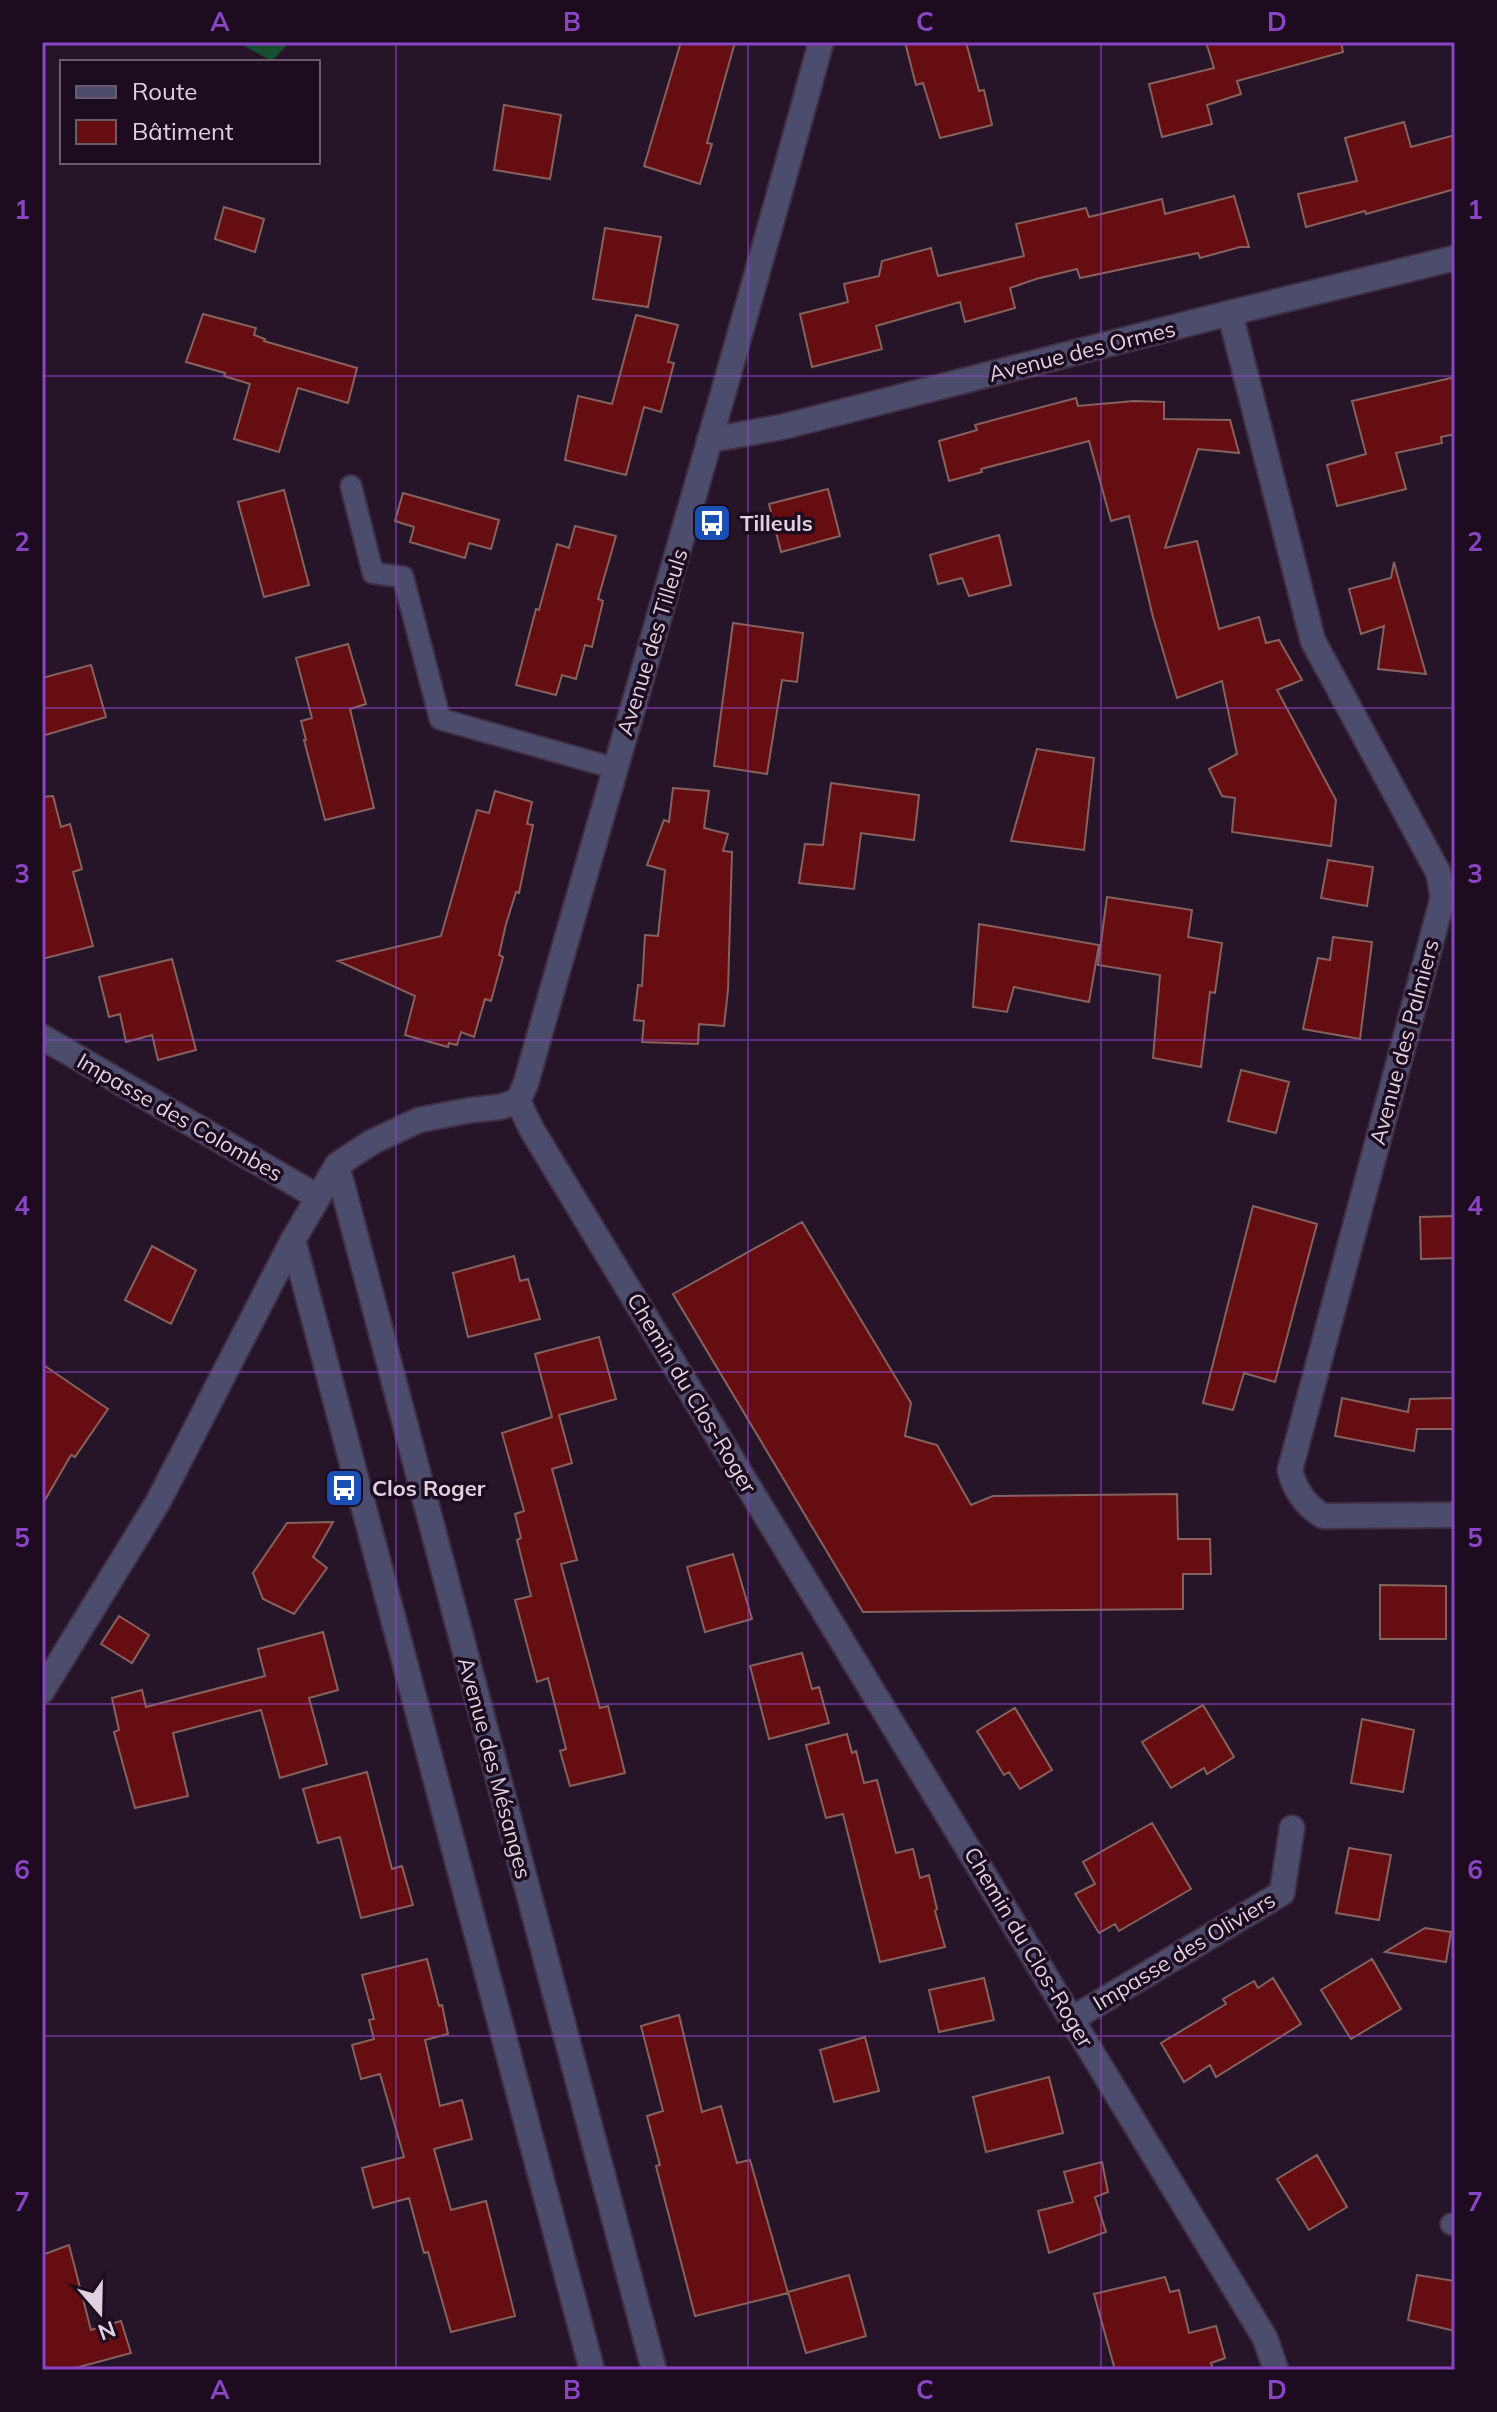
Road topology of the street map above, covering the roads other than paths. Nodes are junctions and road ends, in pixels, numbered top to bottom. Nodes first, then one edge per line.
1 (821, 42) edge
2 (1455, 258) edge
3 (1230, 313) junction
4 (709, 440) junction
5 (351, 486) dead end
6 (614, 768) junction
7 (42, 1037) edge
8 (518, 1101) junction
9 (337, 1165) junction
10 (318, 1197) junction
11 (293, 1240) junction
12 (1455, 1515) edge
13 (42, 1691) edge
14 (1292, 1828) dead end
15 (1072, 2019) junction
16 (592, 2370) edge
17 (654, 2370) edge
18 (1276, 2370) edge

1 - 4 street, Avenue des Tilleuls
2 - 3 street, Avenue des Ormes
3 - 4 street, Avenue des Ormes
3 - 12 street, Avenue des Palmiers
4 - 6 street, Avenue des Tilleuls
5 - 6 lane
6 - 8 street, Avenue des Tilleuls
7 - 10 street, Impasse des Colombes
8 - 9 street
8 - 15 street, Chemin du Clos-Roger
9 - 10 street
9 - 17 street, Avenue des Mésanges
10 - 11 street
11 - 13 street
11 - 16 street
14 - 15 street, Impasse des Oliviers
15 - 18 street, Chemin du Clos-Roger

